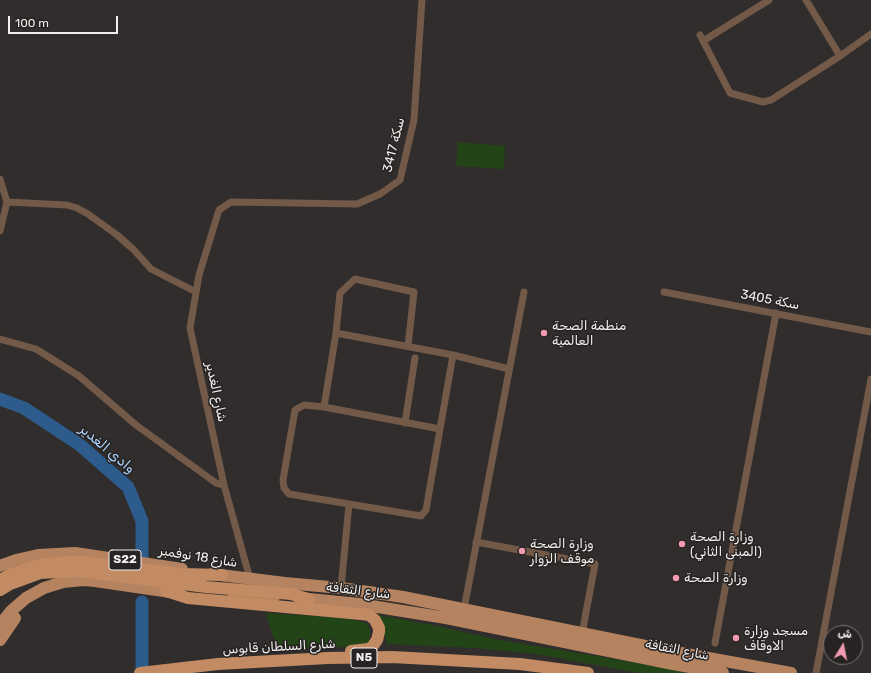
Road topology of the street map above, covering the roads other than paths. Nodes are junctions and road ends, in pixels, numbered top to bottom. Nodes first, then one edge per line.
1 (422, 0) edge
2 (769, 0) edge
3 (806, 0) edge
4 (871, 34) edge
5 (840, 56) junction
6 (0, 179) edge
7 (6, 202) junction
8 (219, 210) joint
9 (0, 231) edge
10 (196, 292) junction
11 (524, 292) dead end
12 (664, 292) dead end
13 (776, 313) junction
14 (871, 332) edge
15 (336, 333) junction
16 (0, 339) edge
17 (408, 346) junction
18 (453, 355) junction
19 (416, 358) dead end
20 (509, 369) junction
21 (871, 379) edge
22 (324, 408) junction
23 (405, 423) junction
24 (440, 429) junction
25 (224, 485) junction
26 (350, 504) junction
27 (476, 542) junction
28 (0, 566) edge
29 (222, 575) junction
30 (250, 579) junction
31 (0, 580) edge
32 (122, 585) junction
33 (206, 587) junction
34 (341, 588) junction
35 (0, 590) edge
36 (166, 591) junction
37 (308, 599) junction
38 (464, 609) junction
39 (0, 625) edge
40 (582, 634) junction
41 (0, 640) edge
42 (715, 643) dead end
43 (328, 658) junction
44 (140, 673) edge
45 (588, 673) edge
46 (723, 673) edge
47 (791, 673) edge
48 (816, 673) edge

1 - 8 street, سكة 3417
2 - 5 street
3 - 5 street
4 - 5 street
6 - 7 street
7 - 9 street
7 - 10 street
8 - 10 street, شارع الغدير
10 - 25 street, شارع الغدير
11 - 20 street
12 - 13 street, سكة 3405
13 - 14 street, سكة 3405
13 - 42 street
15 - 17 street
15 - 17 street
15 - 22 street
16 - 25 street
17 - 18 street
18 - 20 street
18 - 24 street
19 - 23 street
20 - 27 street
21 - 48 street
22 - 23 street
22 - 26 street
23 - 24 street
24 - 26 street
25 - 30 street, شارع الغدير
26 - 34 street
27 - 38 street
27 - 40 street
28 - 29 main road, شارع 18 نوفمبر / S22
29 - 30 main road, شارع 18 نوفمبر / S22
29 - 31 highway
30 - 33 highway
30 - 34 main road, شارع الثقافة
32 - 36 main road, شارع الثقافة
32 - 39 main road, شارع الثقافة
32 - 41 main road
33 - 35 highway
33 - 37 highway
34 - 38 main road, شارع الثقافة
36 - 37 main road, شارع الثقافة
36 - 43 highway
37 - 46 main road, شارع الثقافة
38 - 40 main road, شارع الثقافة
40 - 47 main road, شارع الثقافة
43 - 44 highway, شارع السلطان قابوس / N5
43 - 45 highway, شارع السلطان قابوس / N5

